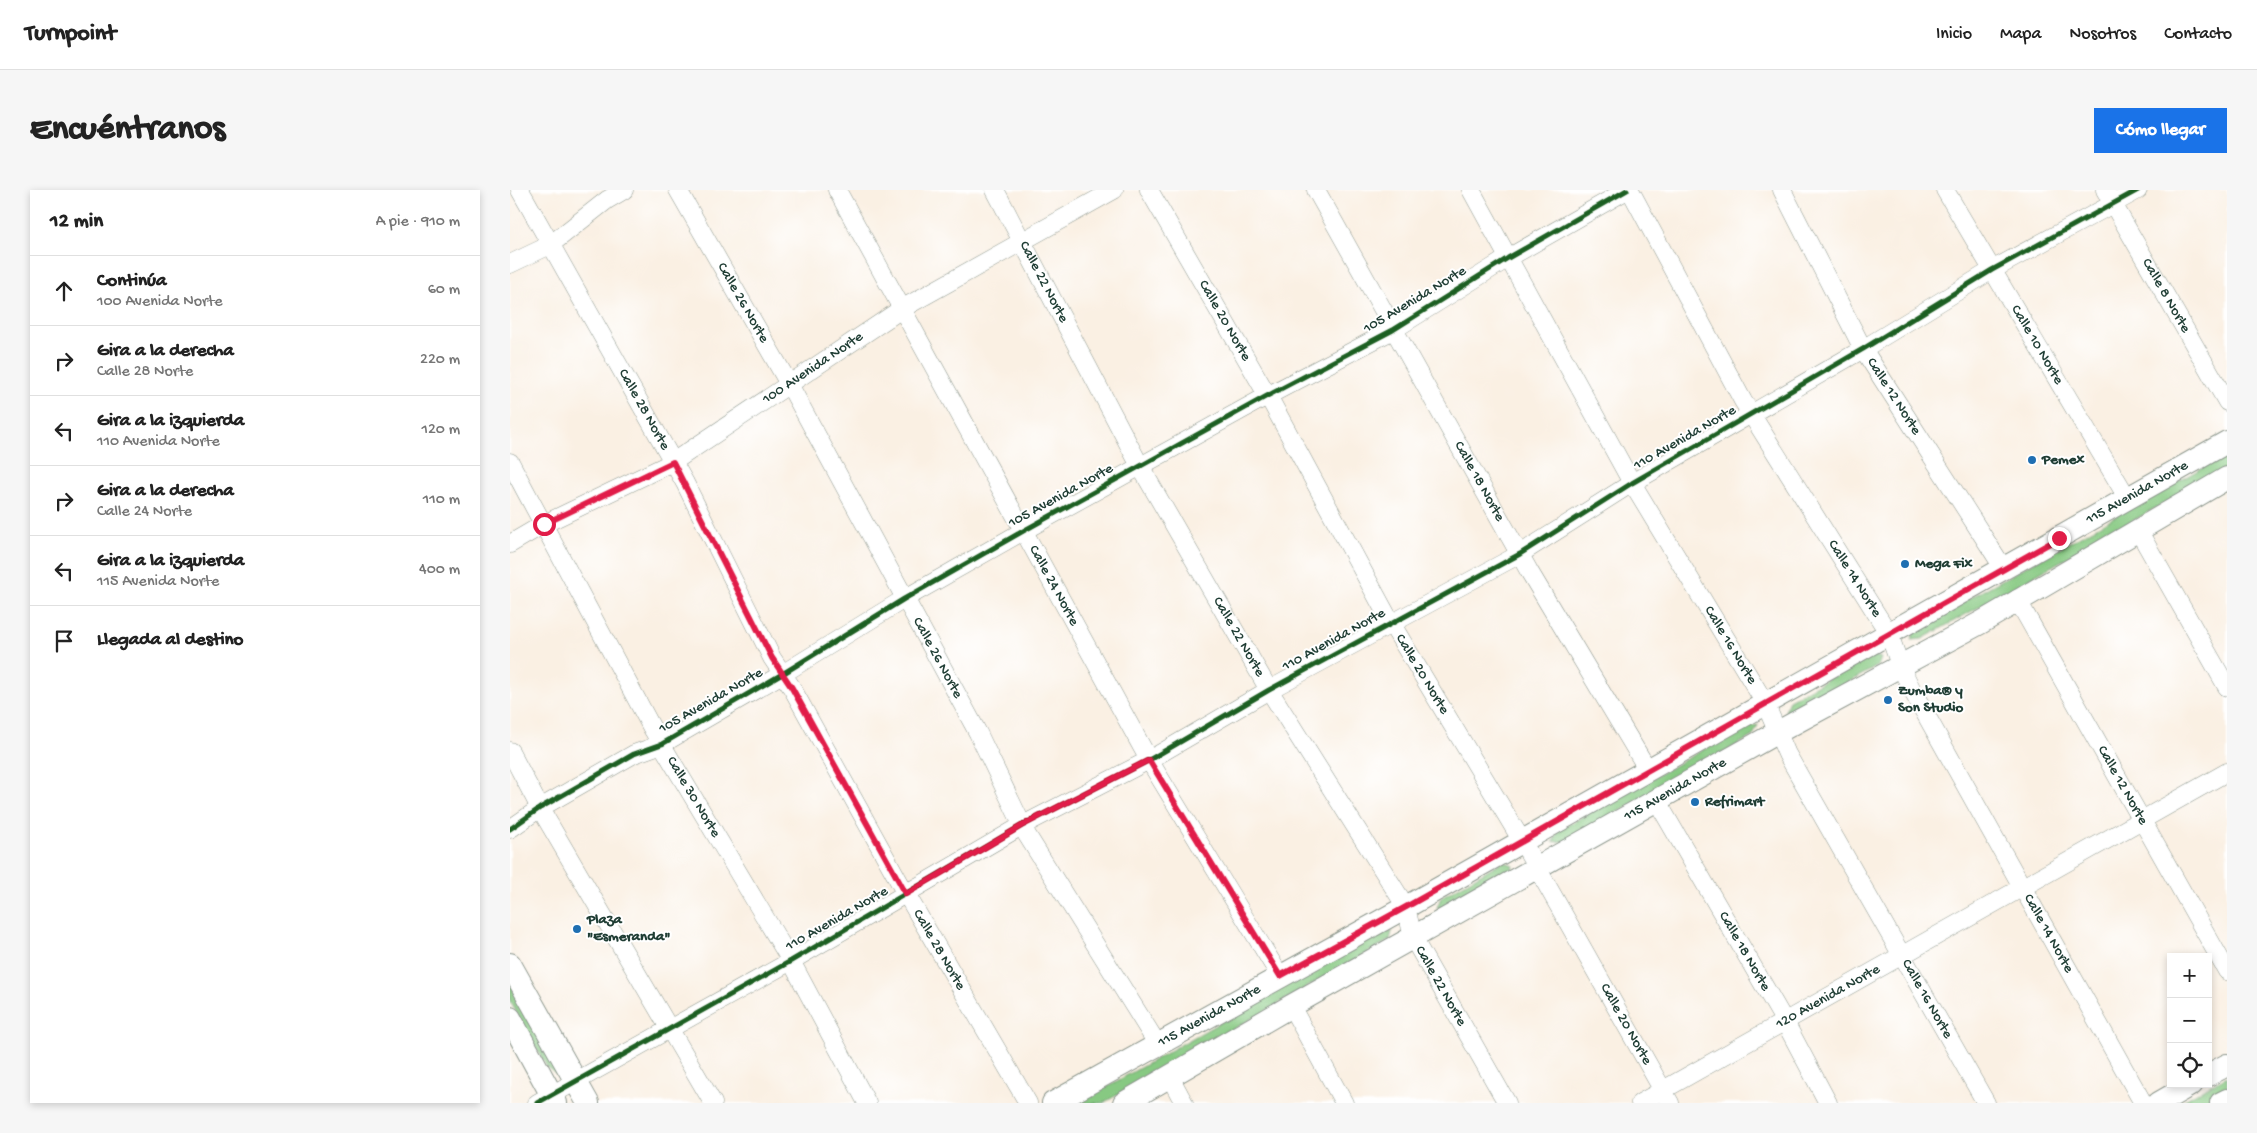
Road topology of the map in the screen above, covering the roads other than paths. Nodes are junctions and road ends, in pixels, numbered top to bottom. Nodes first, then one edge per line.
1 (520, 190) edge
2 (624, 190) edge
3 (678, 190) edge
4 (837, 190) edge
5 (995, 190) edge
6 (1114, 190) edge
7 (1149, 190) edge
8 (1316, 190) edge
9 (1470, 190) edge
10 (1629, 190) edge
11 (1782, 190) edge
12 (1945, 190) edge
13 (2138, 190) edge
14 (2109, 197) edge
15 (1023, 242) junction
16 (550, 244) junction
17 (1508, 258) junction
18 (510, 264) edge
19 (1992, 270) junction
20 (903, 308) junction
21 (1393, 330) junction
22 (1863, 349) junction
23 (789, 384) junction
24 (1267, 396) junction
25 (2227, 402) edge
26 (1752, 414) junction
27 (2227, 442) edge
28 (510, 462) edge
29 (673, 462) junction
30 (1140, 466) junction
31 (2227, 478) edge
32 (1632, 483) junction
33 (2128, 499) junction
34 (544, 524) junction
35 (1025, 530) junction
36 (2138, 530) junction
37 (510, 544) edge
38 (1520, 554) junction
39 (2004, 569) junction
40 (904, 599) junction
41 (2017, 599) junction
42 (1391, 623) junction
43 (1889, 634) junction
44 (1900, 665) junction
45 (784, 673) junction
46 (2227, 687) edge
47 (1270, 690) junction
48 (1765, 704) junction
49 (1776, 732) junction
50 (662, 744) junction
51 (510, 752) edge
52 (1149, 760) junction
53 (1648, 770) junction
54 (2227, 772) edge
55 (1657, 801) junction
56 (540, 808) junction
57 (2142, 819) junction
58 (1023, 825) junction
59 (510, 829) edge
60 (1522, 841) junction
61 (1537, 869) junction
62 (2022, 888) junction
63 (906, 894) junction
64 (1406, 907) junction
65 (1413, 938) junction
66 (1902, 956) junction
67 (791, 961) junction
68 (510, 964) edge
69 (2227, 971) edge
70 (1280, 976) junction
71 (1291, 1006) junction
72 (510, 1018) edge
73 (1785, 1022) junction
74 (668, 1027) junction
75 (1158, 1045) junction
76 (2227, 1065) edge
77 (2212, 1073) edge
78 (1170, 1078) junction
79 (576, 1080) junction
80 (2185, 1088) edge
81 (1667, 1097) edge
82 (548, 1100) edge
83 (2227, 1100) edge
84 (588, 1103) edge
85 (713, 1103) edge
86 (867, 1103) edge
87 (1028, 1103) edge
88 (1053, 1103) edge
89 (1124, 1103) edge
90 (1184, 1103) edge
91 (1344, 1103) edge
92 (1507, 1103) edge
93 (1640, 1103) edge
94 (1828, 1103) edge
95 (1986, 1103) edge
96 (2143, 1103) edge
97 (2159, 1103) edge
98 (2221, 1103) edge

1 - 16 street, Calle 28 Norte
2 - 16 street
3 - 23 street, Calle 26 Norte
4 - 20 street, Calle 24 Norte
5 - 15 street, Calle 22 Norte
6 - 15 street, 100 Avenida Norte
7 - 24 street, Calle 20 Norte
8 - 21 street, Calle 18 Norte
9 - 17 street, Calle 16 Norte
10 - 17 street, 105 Avenida Norte
10 - 26 street, Calle 14 Norte
11 - 22 street, Calle 12 Norte
12 - 19 street, Calle 10 Norte
13 - 14 street, 110 Avenida Norte
14 - 19 street, 110 Avenida Norte
14 - 25 street, Calle 8 Norte
15 - 20 street, 100 Avenida Norte
15 - 30 street, Calle 22 Norte
16 - 18 street
16 - 29 street, Calle 28 Norte
17 - 21 street, 105 Avenida Norte
17 - 32 street, Calle 16 Norte
19 - 22 street, 110 Avenida Norte
19 - 33 street, Calle 10 Norte
20 - 23 street, 100 Avenida Norte
20 - 35 street, Calle 24 Norte
21 - 24 street, 105 Avenida Norte
21 - 38 street, Calle 18 Norte
22 - 26 street, 110 Avenida Norte
22 - 39 street, Calle 12 Norte
23 - 29 street, 100 Avenida Norte
23 - 40 street, Calle 26 Norte
24 - 30 street, 105 Avenida Norte
24 - 42 street, Calle 20 Norte
26 - 32 street, 110 Avenida Norte
26 - 43 street, Calle 14 Norte
27 - 33 main road, 115 Avenida Norte
28 - 34 street, Calle 30 Norte
29 - 34 street, 100 Avenida Norte
29 - 45 street, Calle 28 Norte
30 - 35 street, 105 Avenida Norte
30 - 47 street, Calle 22 Norte
31 - 36 main road, 115 Avenida Norte
32 - 38 street, 110 Avenida Norte
32 - 48 street, Calle 16 Norte
33 - 39 main road, 115 Avenida Norte
34 - 37 street, 100 Avenida Norte
34 - 50 street, Calle 30 Norte
35 - 40 street, 105 Avenida Norte
35 - 52 street, Calle 24 Norte
36 - 41 main road, 115 Avenida Norte
36 - 46 street
38 - 42 street, 110 Avenida Norte
38 - 53 street, Calle 18 Norte
39 - 43 main road, 115 Avenida Norte
40 - 45 street, 105 Avenida Norte
40 - 58 street, Calle 26 Norte
41 - 44 main road, 115 Avenida Norte
41 - 57 street, Calle 12 Norte
42 - 47 street, 110 Avenida Norte
42 - 60 street, Calle 20 Norte
43 - 44 street, Calle 14 Norte
43 - 48 main road, 115 Avenida Norte
44 - 49 main road, 115 Avenida Norte
44 - 62 street, Calle 14 Norte
45 - 50 street, 105 Avenida Norte
45 - 63 street, Calle 28 Norte
47 - 52 street, 110 Avenida Norte
47 - 64 street, Calle 22 Norte
48 - 49 street, Calle 16 Norte
48 - 53 main road, 115 Avenida Norte
49 - 55 main road, 115 Avenida Norte
49 - 66 street, Calle 16 Norte
50 - 56 street, 105 Avenida Norte
50 - 67 street, Calle 30 Norte
51 - 56 street
52 - 58 street, 110 Avenida Norte
52 - 70 street, Calle 24 Norte
53 - 60 main road, 115 Avenida Norte
54 - 57 street, 120 Avenida Norte
55 - 61 main road, 115 Avenida Norte
55 - 73 street, Calle 18 Norte
56 - 59 street, 105 Avenida Norte
56 - 74 street
57 - 62 street, 120 Avenida Norte
57 - 69 street, Calle 12 Norte
58 - 63 street, 110 Avenida Norte
58 - 75 street, Calle 26 Norte
60 - 61 street, Calle 20 Norte
60 - 64 main road, 115 Avenida Norte
61 - 65 main road, 115 Avenida Norte
61 - 81 street, Calle 20 Norte
62 - 66 street, 120 Avenida Norte
62 - 96 street, Calle 14 Norte
63 - 67 street, 110 Avenida Norte
63 - 87 street, Calle 28 Norte
64 - 65 street, Calle 22 Norte
64 - 70 main road, 115 Avenida Norte
65 - 71 main road, 115 Avenida Norte
65 - 92 street, Calle 22 Norte
66 - 73 street, 120 Avenida Norte
66 - 95 street, Calle 16 Norte
67 - 74 street, 110 Avenida Norte
67 - 86 street, Calle 30 Norte
68 - 79 main road
70 - 75 main road, 115 Avenida Norte
71 - 78 main road, 115 Avenida Norte
71 - 91 street
72 - 82 main road
73 - 81 street, 120 Avenida Norte
73 - 94 street, Calle 18 Norte
74 - 79 street, 110 Avenida Norte
74 - 85 street
75 - 88 main road, 115 Avenida Norte
76 - 77 main road
78 - 89 main road, 115 Avenida Norte
78 - 90 street
79 - 82 street, 110 Avenida Norte
79 - 84 main road
80 - 97 main road
81 - 93 street, 120 Avenida Norte
83 - 98 main road

